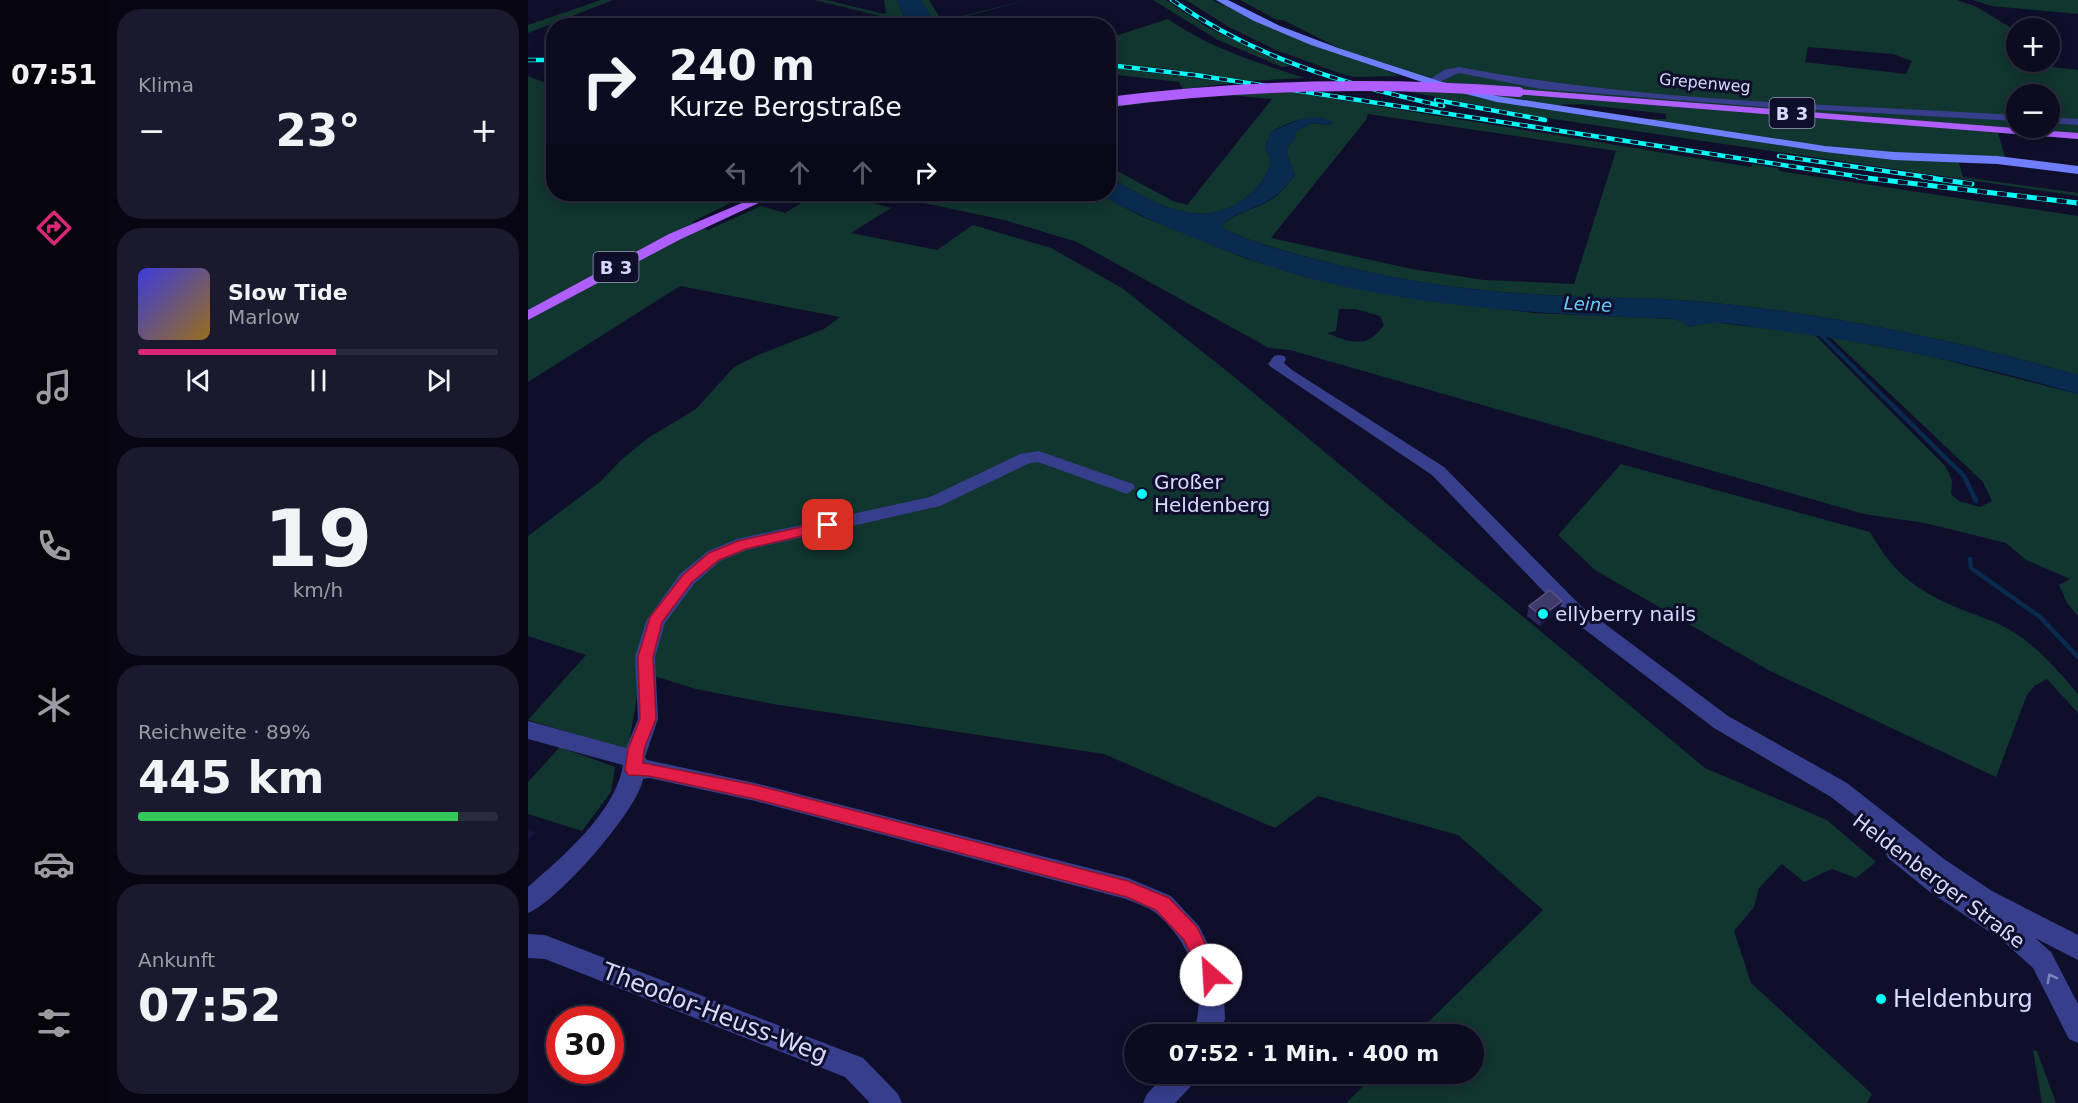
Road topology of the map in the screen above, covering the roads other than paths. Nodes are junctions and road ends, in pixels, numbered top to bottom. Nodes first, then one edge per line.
1 (1221, 0) edge
2 (1431, 82) junction
3 (1116, 101) edge
4 (2006, 117) edge
5 (2060, 121) edge
6 (2078, 122) edge
7 (2078, 136) edge
8 (2078, 170) edge
9 (755, 201) edge
10 (528, 316) edge
11 (1279, 359) dead end
12 (1127, 488) dead end
13 (528, 730) edge
14 (635, 765) junction
15 (1839, 790) junction
16 (528, 902) edge
17 (528, 946) edge
18 (2078, 948) edge
19 (1210, 1024) edge
20 (2078, 1030) edge
21 (1175, 1084) edge
22 (889, 1103) edge
23 (1156, 1103) edge

1 - 2 street
2 - 4 street, Grepenweg
2 - 8 street
3 - 7 main road, B 3, bridge
5 - 6 street
9 - 10 main road, B 3
11 - 15 street
12 - 14 street
13 - 14 street
14 - 16 street
14 - 19 street
15 - 18 street
20 -> 15 street, Heldenberger Straße
17 - 22 street, Theodor-Heuss-Weg
21 - 23 street

